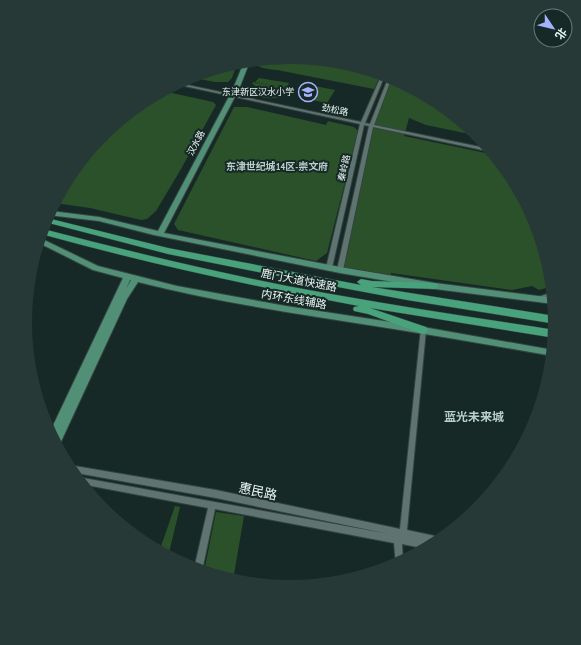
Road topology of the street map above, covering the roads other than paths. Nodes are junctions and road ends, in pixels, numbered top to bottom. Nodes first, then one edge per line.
1 (244, 68) edge
2 (241, 69) edge
3 (381, 81) edge
4 (388, 83) edge
5 (187, 86) edge
6 (231, 96) junction
7 (362, 124) junction
8 (371, 126) junction
9 (481, 148) edge
10 (56, 214) edge
11 (55, 218) edge
12 (53, 222) edge
13 (157, 233) junction
14 (48, 234) edge
15 (120, 239) junction
16 (46, 240) edge
17 (45, 242) edge
18 (159, 261) junction
19 (253, 268) junction
20 (329, 268) junction
21 (340, 270) junction
22 (132, 278) junction
23 (266, 284) junction
24 (435, 286) junction
25 (547, 296) edge
26 (540, 299) junction
27 (548, 300) edge
28 (549, 319) edge
29 (423, 330) junction
30 (548, 333) edge
31 (547, 353) edge
32 (56, 430) edge
33 (59, 438) edge
34 (78, 470) edge
35 (86, 482) edge
36 (212, 506) junction
37 (400, 536) junction
38 (430, 540) edge
39 (424, 543) edge
40 (399, 557) edge
41 (200, 564) edge

1 - 6 main road, 汉水路
2 - 6 main road, 汉水路
3 - 7 street, 秦岭路
4 - 8 street, 秦岭路
5 - 6 street, 劲松路
6 - 7 street, 劲松路
6 - 13 main road, 汉水路
7 - 8 street, 劲松路
7 - 20 street, 秦岭路
8 - 9 street, 劲松路
8 - 21 street, 秦岭路
10 - 13 main road
11 - 15 highway
12 - 15 highway, 鹿门大道快速路
13 - 20 main road
14 - 18 highway, 鹿门大道快速路
15 - 19 highway, 鹿门大道快速路
16 - 18 highway
17 - 22 main road, 内环东线辅路
18 - 23 highway, 鹿门大道快速路
19 - 24 highway
19 - 28 highway, 鹿门大道快速路
20 - 21 main road
21 - 24 main road
22 - 29 main road, 内环东线辅路
22 - 32 main road
22 - 33 main road
23 - 29 highway
23 - 30 highway, 鹿门大道快速路
24 - 26 main road
25 - 26 street
26 - 27 main road
29 - 31 main road, 内环东线辅路
29 - 37 street
34 - 37 street, 惠民路
35 - 36 street, 惠民路
36 - 37 street, 惠民路
36 - 41 street
37 - 38 street, 惠民路
37 - 39 street, 惠民路
37 - 40 street

